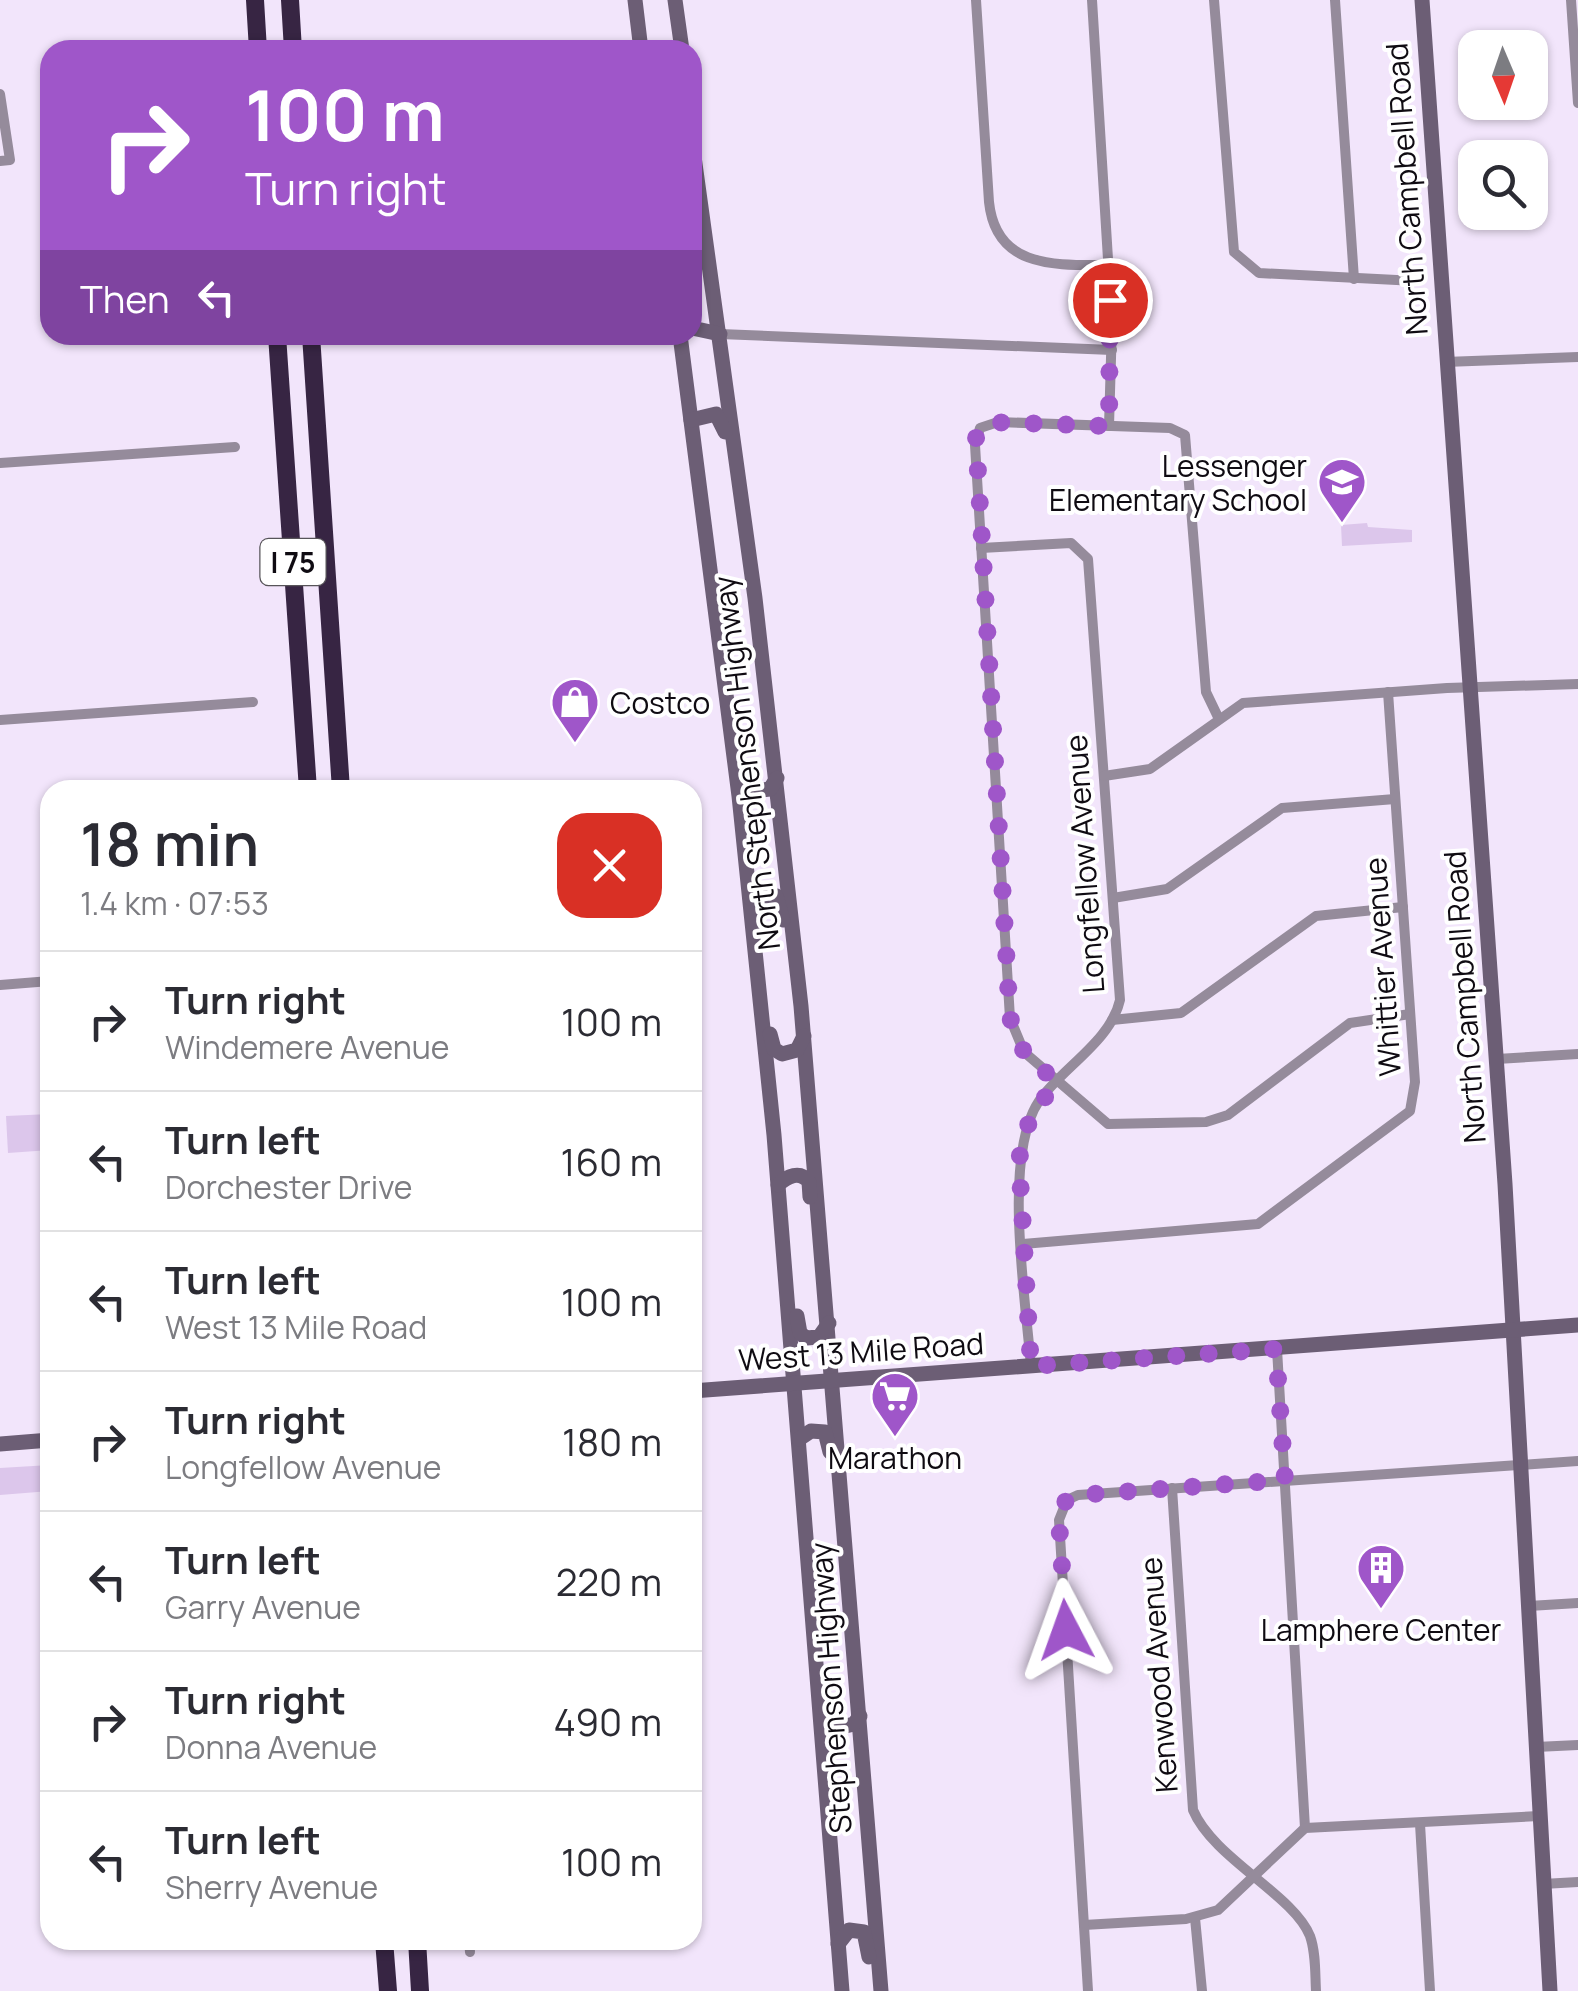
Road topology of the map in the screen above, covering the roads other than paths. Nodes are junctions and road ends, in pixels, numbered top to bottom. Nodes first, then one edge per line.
1 (255, 0) edge
2 (290, 0) edge
3 (635, 0) edge
4 (675, 0) edge
5 (976, 0) edge
6 (1092, 0) edge
7 (1214, 0) edge
8 (1335, 0) edge
9 (1422, 0) edge
10 (1571, 0) edge
11 (257, 40) edge
12 (292, 40) edge
13 (640, 40) edge
14 (681, 40) edge
15 (0, 94) edge
16 (1578, 102) edge
17 (0, 160) edge
18 (702, 211) edge
19 (702, 258) edge
20 (1108, 265) junction
21 (1354, 279) junction
22 (712, 280) junction
23 (1416, 281) dead end
24 (702, 330) edge
25 (720, 334) junction
26 (278, 345) edge
27 (312, 345) edge
28 (681, 345) edge
29 (1112, 350) junction
30 (1578, 358) edge
31 (1445, 362) junction
32 (692, 420) junction
33 (1109, 426) junction
34 (234, 447) dead end
35 (0, 463) edge
36 (748, 548) junction
37 (982, 548) junction
38 (724, 672) junction
39 (1578, 684) edge
40 (1470, 689) junction
41 (1388, 692) junction
42 (253, 702) dead end
43 (1218, 717) junction
44 (0, 720) edge
45 (1104, 776) junction
46 (776, 778) junction
47 (307, 780) edge
48 (340, 780) edge
49 (1395, 799) junction
50 (750, 898) junction
51 (1113, 898) junction
52 (1403, 907) junction
53 (795, 944) junction
54 (40, 983) edge
55 (0, 985) edge
56 (759, 1002) junction
57 (1410, 1014) junction
58 (1112, 1020) junction
59 (804, 1036) junction
60 (1578, 1054) edge
61 (1497, 1060) junction
62 (1056, 1082) junction
63 (778, 1185) junction
64 (780, 1213) junction
65 (1022, 1244) junction
66 (826, 1287) junction
67 (829, 1323) junction
68 (1578, 1325) edge
69 (1512, 1330) junction
70 (1276, 1349) junction
71 (1031, 1366) junction
72 (834, 1380) junction
73 (795, 1383) junction
74 (702, 1390) edge
75 (799, 1440) junction
76 (40, 1441) edge
77 (0, 1444) edge
78 (1578, 1462) edge
79 (1519, 1464) junction
80 (1285, 1480) junction
81 (1172, 1488) junction
82 (808, 1546) junction
83 (848, 1559) junction
84 (1578, 1604) edge
85 (1528, 1606) junction
86 (860, 1716) junction
87 (1578, 1745) edge
88 (1536, 1747) junction
89 (1540, 1816) junction
90 (1420, 1824) junction
91 (1305, 1828) junction
92 (1254, 1878) junction
93 (1578, 1882) edge
94 (1543, 1884) junction
95 (1196, 1918) junction
96 (1084, 1925) junction
97 (838, 1944) junction
98 (385, 1950) edge
99 (418, 1950) edge
100 (388, 1991) edge
101 (420, 1991) edge
102 (842, 1991) edge
103 (872, 1991) edge
104 (881, 1991) edge
105 (1088, 1991) edge
106 (1202, 1991) edge
107 (1316, 1991) edge
108 (1430, 1991) edge
109 (1550, 1991) edge

1 - 11 highway
2 - 12 highway
3 - 13 main road
4 - 14 main road
5 - 20 street
6 - 20 street
7 - 21 street
8 - 21 street
9 - 31 main road, North Campbell Road
10 - 16 street
15 - 17 street
18 - 22 main road, North Stephenson Highway
19 - 22 main road
20 - 29 street
21 - 23 street
22 - 25 main road, North Stephenson Highway
24 - 25 main road
25 - 29 street
25 - 36 main road, North Stephenson Highway
26 - 47 highway, I 75
27 - 48 highway, I 75
28 - 32 main road, North Stephenson Highway
29 - 33 street
30 - 31 street
31 - 40 main road, North Campbell Road
32 - 36 main road
32 - 38 main road, North Stephenson Highway
33 - 37 street
33 - 43 street
34 - 35 street
36 - 46 main road, North Stephenson Highway
37 - 45 street, Longfellow Avenue
37 - 62 street
38 - 46 main road
38 - 50 main road, North Stephenson Highway
39 - 40 street
40 - 41 street
40 - 61 main road, North Campbell Road
41 - 43 street
41 - 49 street, Whittier Avenue
42 - 44 street
43 - 45 street
45 - 51 street, Longfellow Avenue
46 - 53 main road, North Stephenson Highway
49 - 51 street
49 - 52 street, Whittier Avenue
50 - 53 main road
50 - 56 main road, North Stephenson Highway
51 - 58 street, Longfellow Avenue
52 - 57 street, Whittier Avenue
52 - 58 street
53 - 59 main road, North Stephenson Highway
54 - 55 street
56 - 59 main road
56 - 63 main road, North Stephenson Highway
57 - 62 street
57 - 65 street, Whittier Avenue
58 - 62 street, Longfellow Avenue
59 - 66 main road, North Stephenson Highway
60 - 61 street
61 - 69 main road, North Campbell Road
62 - 65 street, Longfellow Avenue
63 - 64 main road, North Stephenson Highway
63 - 66 main road
64 - 67 main road
64 - 73 main road, North Stephenson Highway
65 - 71 street, Longfellow Avenue
66 - 67 main road, North Stephenson Highway
67 - 72 main road, North Stephenson Highway
68 - 69 main road, West 13 Mile Road
69 - 70 main road, West 13 Mile Road
69 - 79 main road, North Campbell Road
70 - 71 main road, West 13 Mile Road
70 - 80 street
71 - 72 main road, West 13 Mile Road
72 - 73 main road, West 13 Mile Road
72 - 83 main road, Stephenson Highway
73 - 74 main road, West 13 Mile Road
73 - 75 main road, Stephenson Highway
75 - 82 main road, Stephenson Highway
75 - 83 main road
76 - 77 main road
78 - 79 street
79 - 80 street
79 - 85 main road, North Campbell Road
80 - 81 street
80 - 91 street
81 - 92 street, Kenwood Avenue
81 - 96 street
82 - 86 main road
82 - 97 main road, Stephenson Highway
83 - 86 main road, Stephenson Highway
84 - 85 street
85 - 88 main road, North Campbell Road
86 - 104 main road, Stephenson Highway
87 - 88 street
88 - 89 main road, North Campbell Road
89 - 90 street
89 - 94 main road, North Campbell Road
90 - 91 street
90 - 108 street
91 - 92 street
92 - 95 street
92 - 107 street, Kenwood Avenue
93 - 94 street
94 - 109 main road, North Campbell Road
95 - 96 street
95 - 106 street
96 - 105 street
97 - 102 main road, Stephenson Highway
97 - 103 main road
98 - 100 highway
99 - 101 highway

